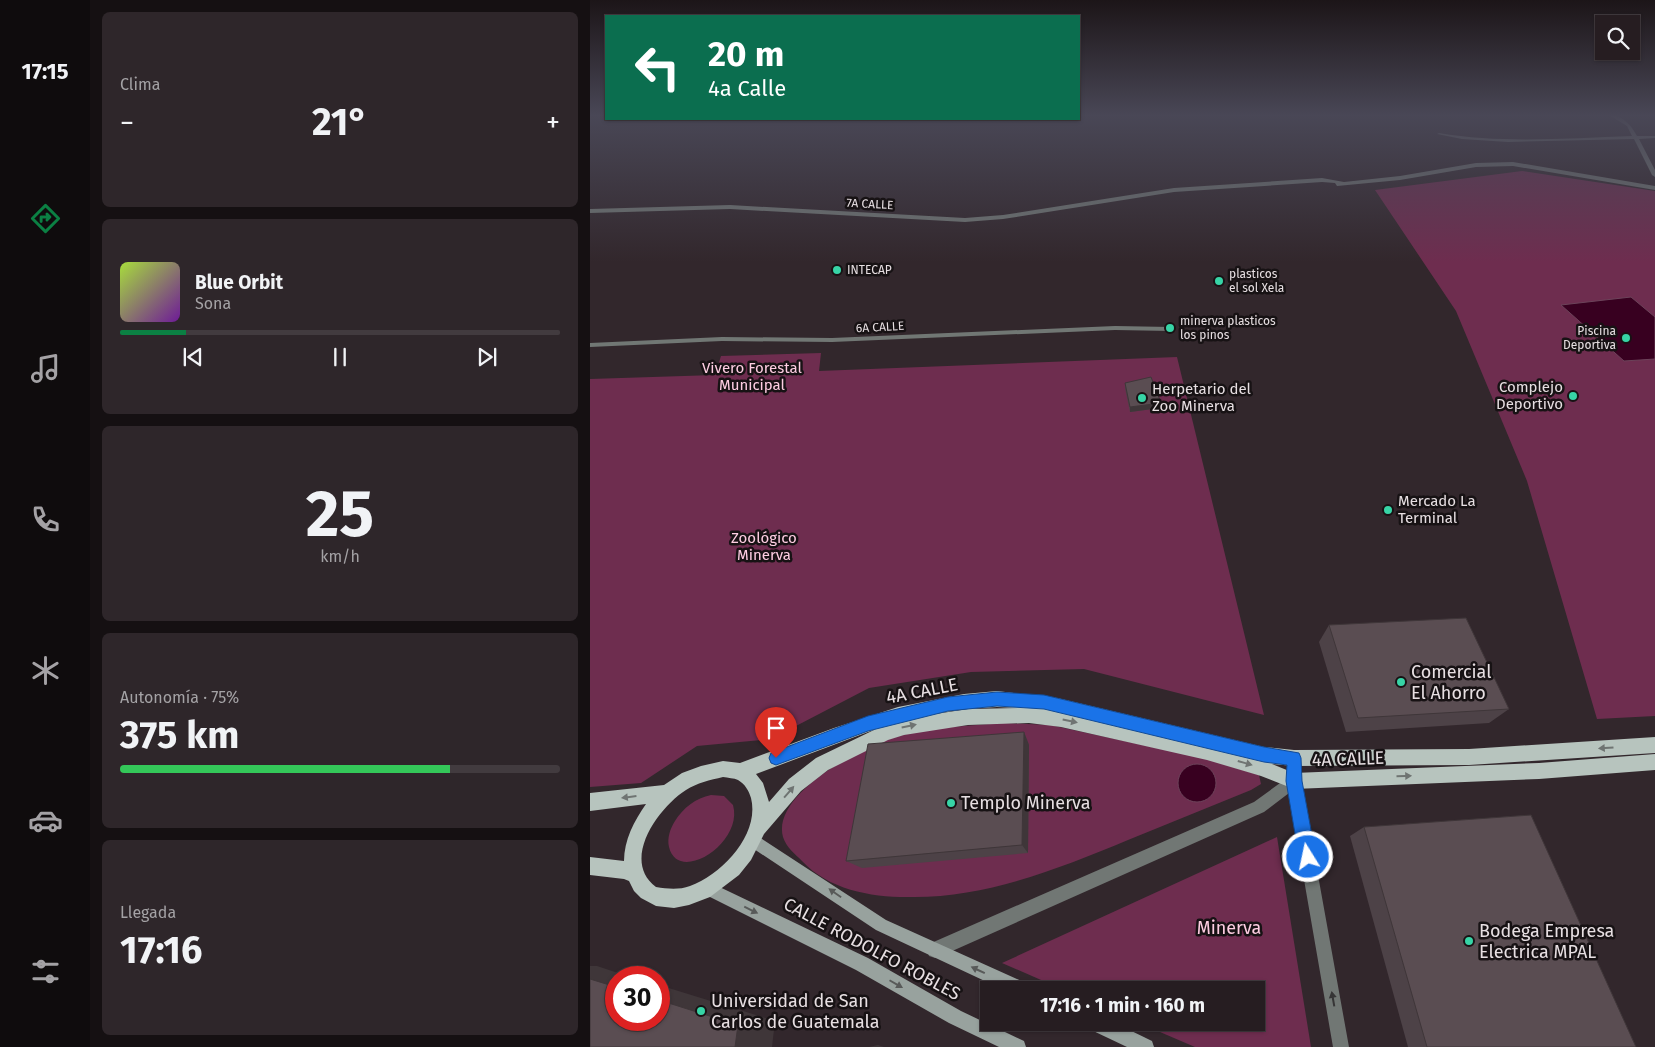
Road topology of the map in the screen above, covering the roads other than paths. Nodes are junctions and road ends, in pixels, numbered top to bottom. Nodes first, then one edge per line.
1 (1649, 164) edge
2 (1655, 175) edge
3 (1655, 188) edge
4 (590, 212) edge
5 (1171, 329) dead end
6 (590, 345) edge
7 (1655, 745) edge
8 (1294, 758) junction
9 (1655, 762) edge
10 (739, 772) junction
11 (1294, 781) junction
12 (668, 793) junction
13 (590, 802) edge
14 (755, 834) junction
15 (590, 866) edge
16 (634, 874) junction
17 (708, 888) junction
18 (935, 950) junction
19 (1002, 981) edge
20 (1112, 1031) edge
21 (1018, 1047) edge
22 (1146, 1047) edge
23 (1341, 1047) edge

1 - 2 street
3 - 4 street, 7A CALLE
5 - 6 street, 6A CALLE
7 -> 8 main road, 4A CALLE
8 - 10 main road, 4A CALLE
8 - 11 street
11 -> 9 main road, 4A CALLE
10 - 12 main road
10 - 14 main road
14 -> 11 main road, 4A CALLE
11 - 18 street
23 -> 11 street
12 -> 13 main road
12 - 16 main road
14 - 17 main road
18 -> 14 main road, CALLE RODOLFO ROBLES
15 - 16 main road
16 - 17 main road
17 -> 21 main road, CALLE RODOLFO ROBLES
19 -> 18 main road, CALLE RODOLFO ROBLES
20 - 22 main road

